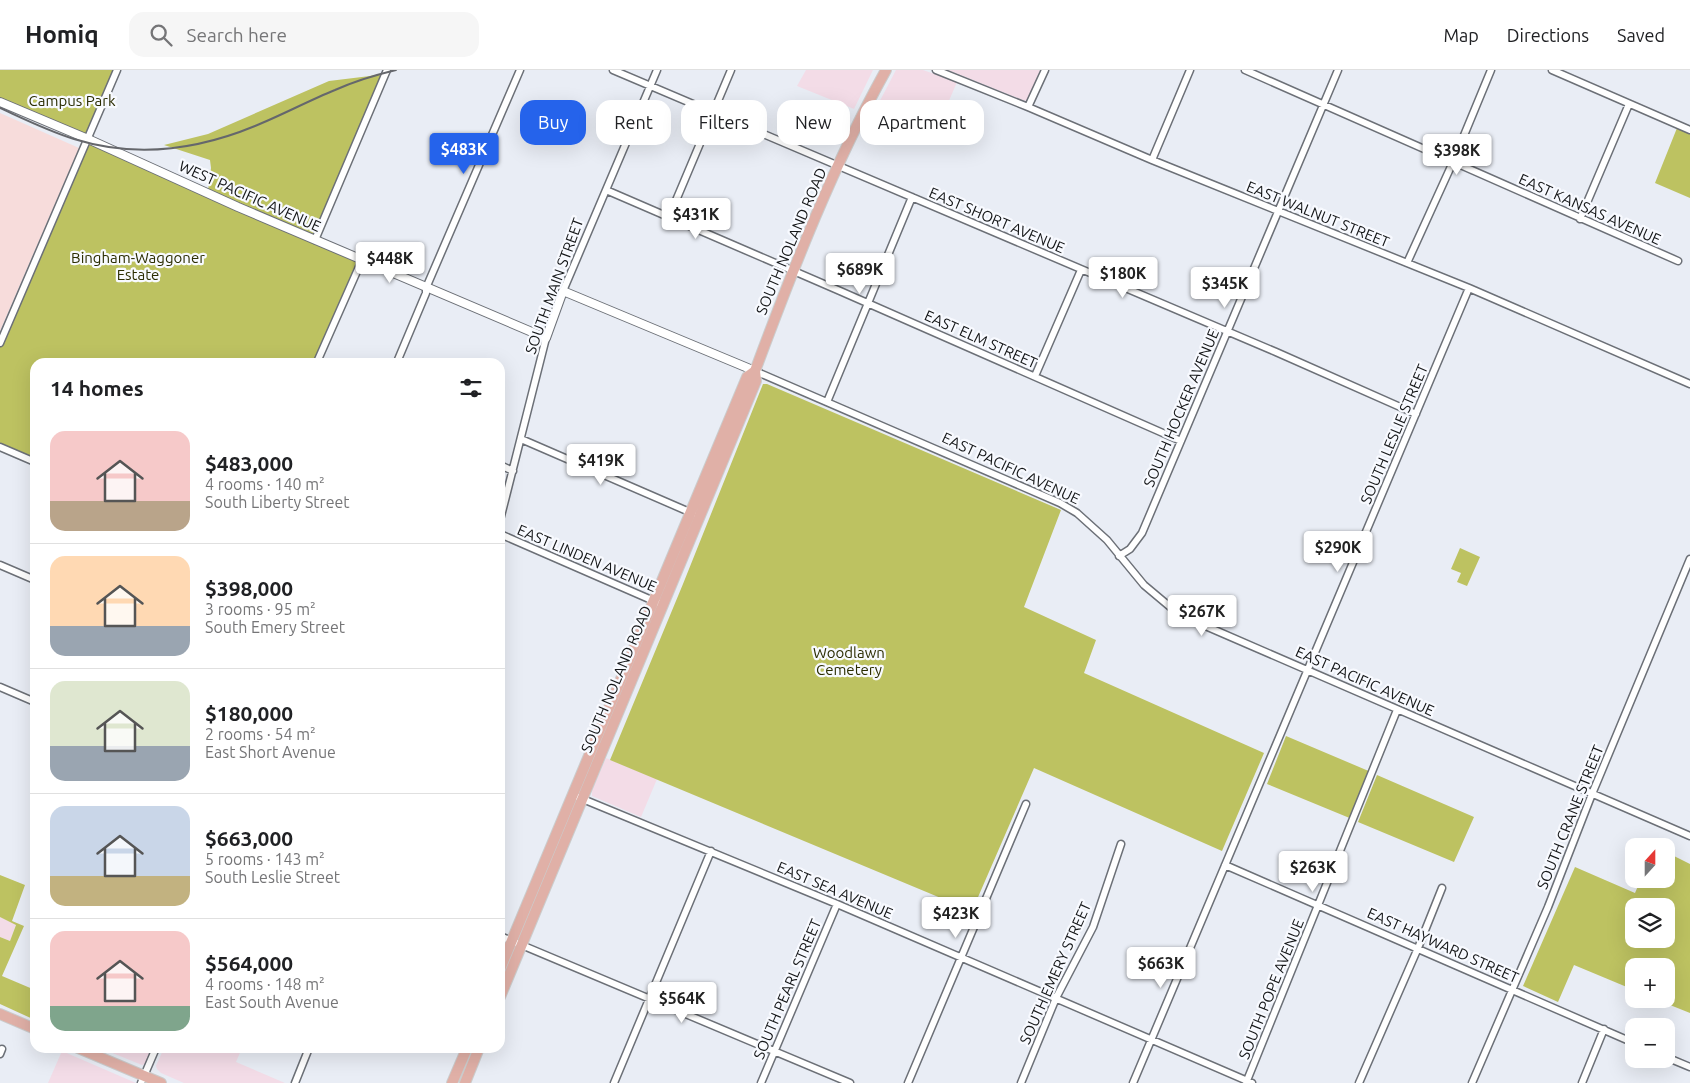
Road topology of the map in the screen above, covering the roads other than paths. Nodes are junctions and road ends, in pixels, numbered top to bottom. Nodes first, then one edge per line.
1 (117, 70) edge
2 (388, 70) edge
3 (520, 70) edge
4 (613, 70) edge
5 (657, 70) edge
6 (731, 70) edge
7 (886, 70) edge
8 (936, 70) edge
9 (1045, 70) edge
10 (1190, 70) edge
11 (1245, 70) edge
12 (1338, 70) edge
13 (1492, 70) edge
14 (1552, 70) edge
15 (650, 85) junction
16 (684, 100) edge
17 (717, 100) edge
18 (0, 102) edge
19 (1323, 104) junction
20 (1629, 104) junction
21 (1028, 107) junction
22 (1690, 130) edge
23 (767, 136) edge
24 (88, 139) junction
25 (698, 145) edge
26 (1152, 160) junction
27 (1453, 162) junction
28 (838, 166) junction
29 (606, 190) junction
30 (912, 197) junction
31 (1278, 211) junction
32 (669, 217) junction
33 (1580, 219) junction
34 (315, 240) junction
35 (362, 260) junction
36 (1678, 261) dead end
37 (1407, 263) junction
38 (1081, 270) junction
39 (794, 271) junction
40 (426, 288) junction
41 (1469, 288) junction
42 (564, 292) junction
43 (868, 303) junction
44 (1227, 332) junction
45 (546, 338) junction
46 (0, 343) edge
47 (319, 358) edge
48 (399, 358) edge
49 (755, 371) junction
50 (1035, 376) junction
51 (1690, 384) edge
52 (827, 402) junction
53 (1416, 414) junction
54 (520, 439) junction
55 (1180, 441) junction
56 (0, 447) edge
57 (30, 460) edge
58 (505, 467) edge
59 (513, 471) junction
60 (505, 501) edge
61 (690, 512) junction
62 (701, 517) junction
63 (505, 536) edge
64 (1120, 556) junction
65 (1690, 559) edge
66 (0, 565) edge
67 (30, 578) edge
68 (659, 602) junction
69 (1307, 671) junction
70 (0, 687) edge
71 (30, 700) edge
72 (1397, 710) junction
73 (1592, 794) junction
74 (578, 797) junction
75 (1026, 804) dead end
76 (1690, 836) edge
77 (1121, 844) dead end
78 (711, 851) junction
79 (1225, 865) junction
80 (1442, 888) dead end
81 (837, 904) junction
82 (1319, 905) junction
83 (505, 938) edge
84 (517, 944) junction
85 (1418, 948) junction
86 (960, 957) junction
87 (505, 962) edge
88 (505, 981) edge
89 (1512, 989) junction
90 (1056, 998) junction
91 (650, 999) junction
92 (0, 1014) edge
93 (30, 1027) edge
94 (1604, 1029) junction
95 (1625, 1038) edge
96 (1152, 1039) junction
97 (774, 1051) junction
98 (88, 1053) edge
99 (154, 1053) edge
100 (307, 1053) edge
101 (465, 1053) edge
102 (477, 1053) edge
103 (1675, 1061) edge
104 (1690, 1067) edge
105 (143, 1079) edge
106 (1248, 1082) edge
107 (161, 1083) edge
108 (295, 1083) edge
109 (452, 1083) edge
110 (465, 1083) edge
111 (614, 1083) edge
112 (761, 1083) edge
113 (850, 1083) edge
114 (908, 1083) edge
115 (1021, 1083) edge
116 (1133, 1083) edge
117 (1359, 1083) edge
118 (1472, 1083) edge
119 (1582, 1083) edge

1 - 24 street
2 - 34 street
3 - 40 street
4 - 15 street, EAST SHORT AVENUE
5 - 15 street, SOUTH MAIN STREET
6 - 17 street
7 - 28 main road, SOUTH NOLAND ROAD
8 - 21 street, EAST WALNUT STREET
9 - 21 street
10 - 26 street
11 - 19 street, EAST KANSAS AVENUE
12 - 19 street, SOUTH HOCKER AVENUE
13 - 27 street
14 - 20 street
15 - 16 street, EAST SHORT AVENUE
15 - 29 street, SOUTH MAIN STREET
18 - 24 street, WEST PACIFIC AVENUE
19 - 27 street, EAST KANSAS AVENUE
19 - 31 street, SOUTH HOCKER AVENUE
20 - 22 street
20 - 33 street
21 - 26 street, EAST WALNUT STREET
23 - 28 street, EAST SHORT AVENUE
24 - 34 street, WEST PACIFIC AVENUE
24 - 46 street
25 - 32 street
26 - 31 street, EAST WALNUT STREET
27 - 33 street, EAST KANSAS AVENUE
27 - 37 street
28 - 30 street, EAST SHORT AVENUE
28 - 39 main road, SOUTH NOLAND ROAD
29 - 32 street, EAST ELM STREET
29 - 42 street, SOUTH MAIN STREET
30 - 38 street, EAST SHORT AVENUE
30 - 43 street
31 - 37 street, EAST WALNUT STREET
31 - 44 street, SOUTH HOCKER AVENUE
32 - 39 street, EAST ELM STREET
33 - 36 street, EAST KANSAS AVENUE
34 - 35 street, WEST PACIFIC AVENUE
35 - 40 street, WEST PACIFIC AVENUE
35 - 47 street
37 - 41 street, EAST WALNUT STREET
38 - 44 street, EAST SHORT AVENUE
38 - 50 street
39 - 43 street, EAST ELM STREET
39 - 49 main road, SOUTH NOLAND ROAD
40 - 45 street, WEST PACIFIC AVENUE
40 - 48 street
41 - 51 street, EAST WALNUT STREET
41 - 53 street, SOUTH LESLIE STREET
42 - 45 street, SOUTH MAIN STREET
42 - 49 street, EAST PACIFIC AVENUE
43 - 50 street, EAST ELM STREET
43 - 52 street
44 - 53 street, EAST SHORT AVENUE
44 - 55 street, SOUTH HOCKER AVENUE
45 - 54 street, SOUTH MAIN STREET
49 - 52 street, EAST PACIFIC AVENUE
49 - 61 main road, SOUTH NOLAND ROAD
49 - 62 main road, SOUTH NOLAND ROAD
50 - 55 street, EAST ELM STREET
52 - 64 street, EAST PACIFIC AVENUE
53 - 69 street, SOUTH LESLIE STREET
54 - 59 street, SOUTH MAIN STREET
54 - 61 street
55 - 64 street, SOUTH HOCKER AVENUE
56 - 57 street
58 - 59 street
59 - 60 street, SOUTH MAIN STREET
61 - 62 street
61 - 68 main road, SOUTH NOLAND ROAD
62 - 68 main road, SOUTH NOLAND ROAD
63 - 68 street, EAST LINDEN AVENUE
64 - 69 street, EAST PACIFIC AVENUE
65 - 73 street, SOUTH CRANE STREET
66 - 67 street
68 - 74 main road, SOUTH NOLAND ROAD
69 - 72 street, EAST PACIFIC AVENUE
69 - 79 street, SOUTH LESLIE STREET
70 - 71 street
72 - 73 street, EAST PACIFIC AVENUE
72 - 82 street, SOUTH POPE AVENUE
73 - 76 street, EAST PACIFIC AVENUE
73 - 89 street, SOUTH CRANE STREET
74 - 78 street, EAST SEA AVENUE
74 - 84 main road, SOUTH NOLAND ROAD
75 - 86 street
77 - 90 street, SOUTH EMERY STREET
78 - 81 street, EAST SEA AVENUE
78 - 91 street
79 - 82 street, EAST HAYWARD STREET
79 - 96 street
80 - 85 street
81 - 86 street, EAST SEA AVENUE
81 - 97 street, SOUTH PEARL STREET
82 - 85 street, EAST HAYWARD STREET
82 - 106 street, SOUTH POPE AVENUE
83 - 84 street
84 - 87 main road, SOUTH NOLAND ROAD
84 - 88 main road, SOUTH NOLAND ROAD
84 - 91 street
85 - 89 street, EAST HAYWARD STREET
85 - 117 street
86 - 90 street, EAST SEA AVENUE
86 - 114 street
89 - 94 street, EAST HAYWARD STREET
89 - 118 street, SOUTH CRANE STREET
90 - 96 street, EAST SEA AVENUE
90 - 115 street, SOUTH EMERY STREET
91 - 97 street
91 - 111 street
92 - 93 main road
94 - 95 street, EAST HAYWARD STREET
94 - 119 street
96 - 106 street, EAST SEA AVENUE
96 - 116 street
97 - 112 street, SOUTH PEARL STREET
97 - 113 street
98 - 105 main road
99 - 105 street
100 - 108 street
101 - 109 main road
102 - 110 main road
103 - 104 street
105 - 107 main road

